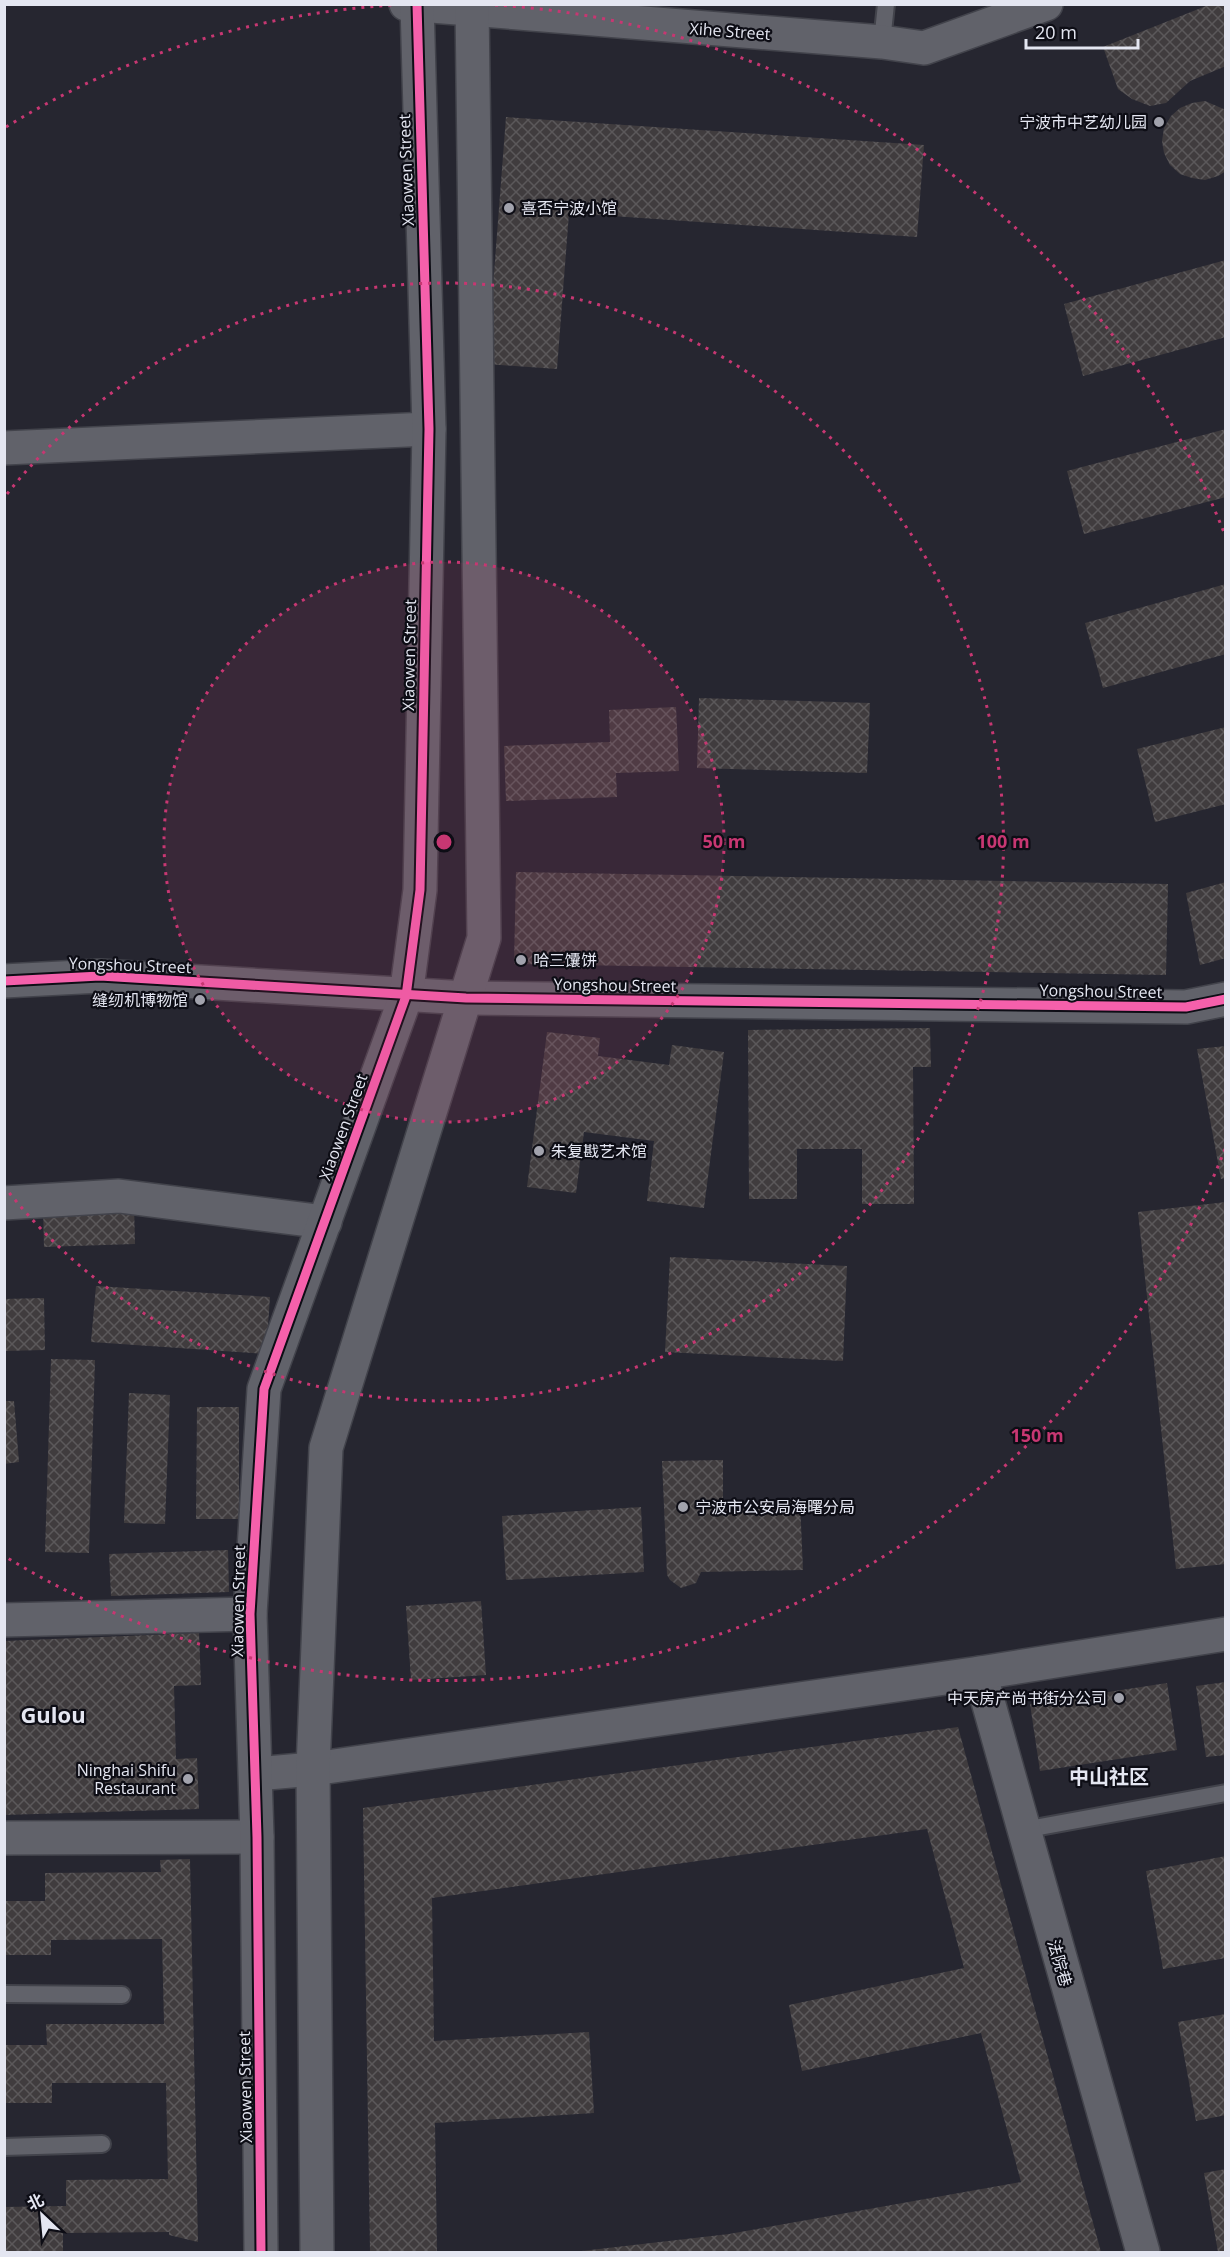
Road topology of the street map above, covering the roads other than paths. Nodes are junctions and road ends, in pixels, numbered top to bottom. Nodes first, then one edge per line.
1 (886, 4) edge
2 (1046, 4) edge
3 (413, 5) edge
4 (471, 8) edge
5 (882, 42) junction
6 (429, 429) junction
7 (4, 448) edge
8 (4, 981) edge
9 (406, 996) junction
10 (466, 998) junction
11 (1226, 999) edge
12 (4, 1203) edge
13 (324, 1222) junction
14 (250, 1614) junction
15 (4, 1620) edge
16 (1226, 1634) edge
17 (980, 1673) junction
18 (313, 1769) junction
19 (256, 1774) junction
20 (1226, 1793) edge
21 (1023, 1830) junction
22 (257, 1836) junction
23 (4, 1838) edge
24 (4, 1994) edge
25 (122, 1995) dead end
26 (102, 2144) dead end
27 (4, 2147) edge
28 (261, 2253) edge
29 (316, 2253) edge
30 (1143, 2253) edge

1 - 5 lane
2 - 5 street, Xihe Street
3 - 4 street, Xihe Street
3 - 6 street, Xiaowen Street
4 - 5 street, Xihe Street
4 - 10 street
6 - 7 street
6 - 9 street, Xiaowen Street
8 - 9 street, Yongshou Street
9 - 10 street, Yongshou Street
9 - 13 street, Xiaowen Street
10 - 11 street, Yongshou Street
10 - 18 street
12 - 13 street
13 - 14 street, Xiaowen Street
14 - 15 street
14 - 19 street, Xiaowen Street
16 - 17 street
17 - 18 street
17 - 21 street, 法院巷
18 - 19 street
18 - 29 street
19 - 22 street, Xiaowen Street
20 - 21 lane
21 - 30 street, 法院巷
22 - 23 street
22 - 28 street, Xiaowen Street
24 - 25 lane
26 - 27 lane

